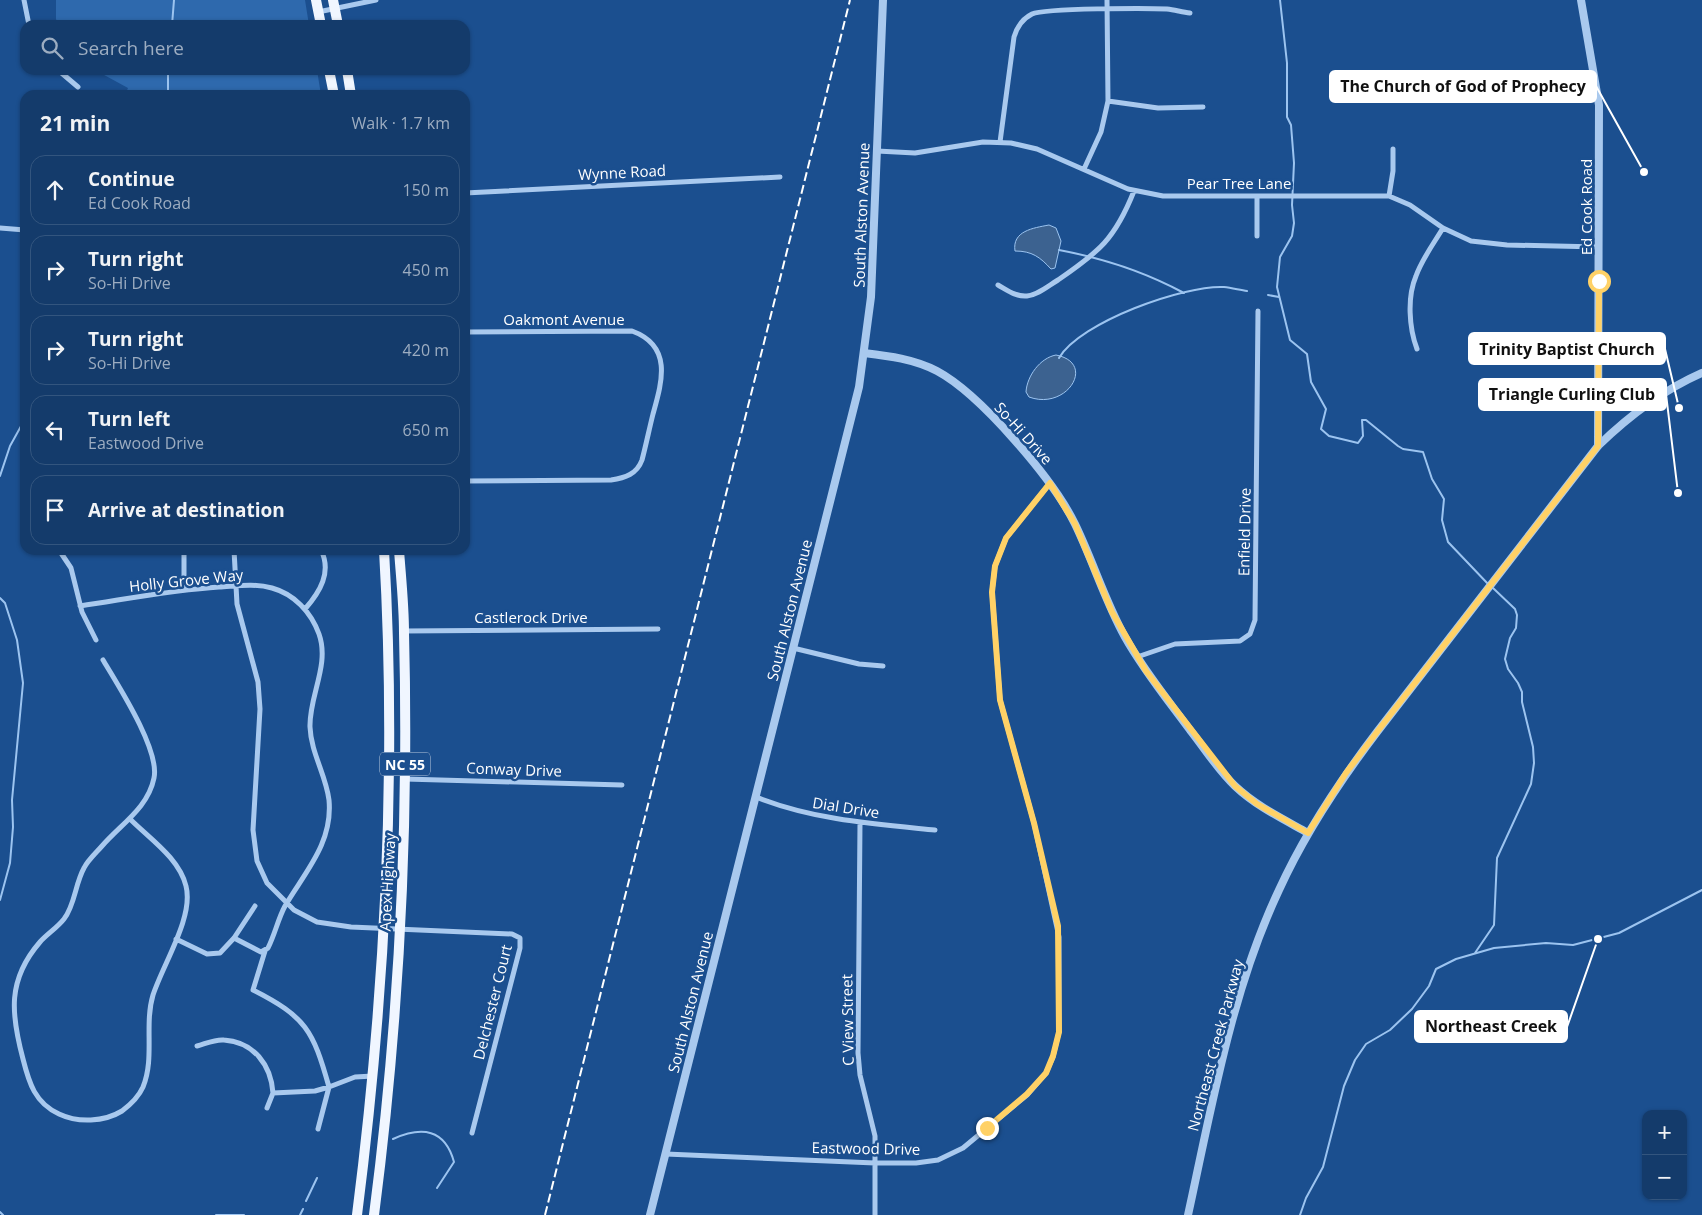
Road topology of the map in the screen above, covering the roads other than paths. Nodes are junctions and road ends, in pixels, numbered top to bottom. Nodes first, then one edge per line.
1 (24, 0) edge
2 (316, 0) edge
3 (376, 0) edge
4 (883, 0) edge
5 (1107, 0) edge
6 (1581, 0) edge
7 (334, 4) edge
8 (1107, 10) junction
9 (318, 12) junction
10 (1190, 13) dead end
11 (28, 20) edge
12 (320, 20) edge
13 (337, 20) edge
14 (64, 75) edge
15 (330, 75) edge
16 (348, 75) edge
17 (78, 88) dead end
18 (333, 90) edge
19 (350, 90) edge
20 (1108, 101) junction
21 (1203, 108) dead end
22 (1000, 142) junction
23 (1393, 149) dead end
24 (877, 151) junction
25 (1084, 169) junction
26 (780, 177) dead end
27 (1134, 191) junction
28 (470, 193) edge
29 (1257, 196) junction
30 (1389, 196) junction
31 (0, 228) edge
32 (1443, 228) junction
33 (20, 230) edge
34 (1257, 236) dead end
35 (1600, 247) junction
36 (998, 284) dead end
37 (1258, 311) dead end
38 (470, 332) edge
39 (1417, 349) dead end
40 (864, 353) junction
41 (1702, 373) edge
42 (1598, 446) junction
43 (470, 481) edge
44 (1050, 483) junction
45 (62, 555) edge
46 (184, 555) edge
47 (234, 555) edge
48 (322, 555) edge
49 (384, 555) edge
50 (399, 555) edge
51 (235, 586) junction
52 (184, 589) junction
53 (80, 606) junction
54 (305, 609) junction
55 (658, 629) dead end
56 (404, 631) junction
57 (96, 640) dead end
58 (793, 648) junction
59 (1137, 657) junction
60 (103, 660) dead end
61 (883, 666) dead end
62 (405, 779) junction
63 (622, 785) dead end
64 (756, 797) junction
65 (130, 819) junction
66 (860, 823) junction
67 (935, 830) dead end
68 (1308, 833) junction
69 (286, 904) junction
70 (255, 906) dead end
71 (383, 929) junction
72 (399, 929) junction
73 (234, 938) junction
74 (176, 940) junction
75 (264, 951) junction
76 (196, 1046) dead end
77 (372, 1076) junction
78 (329, 1087) junction
79 (273, 1093) junction
80 (267, 1108) dead end
81 (318, 1129) dead end
82 (472, 1133) dead end
83 (666, 1154) junction
84 (875, 1163) junction
85 (357, 1215) edge
86 (374, 1215) edge
87 (650, 1215) edge
88 (875, 1215) edge
89 (1188, 1215) edge

1 - 11 street
2 - 9 main road
3 - 7 street
4 - 24 street, South Alston Avenue
5 - 8 street
6 - 35 street, Ed Cook Road
7 - 9 street
7 - 13 main road
8 - 10 street
8 - 20 street
8 - 22 street
9 - 12 main road
14 - 17 street
15 - 18 main road
16 - 19 main road
20 - 21 street
20 - 25 street
22 - 24 street, Pear Tree Lane
22 - 25 street, Pear Tree Lane
23 - 30 street
24 - 40 street, South Alston Avenue
25 - 27 street, Pear Tree Lane
26 - 28 street, Wynne Road
27 - 29 street, Pear Tree Lane
27 - 36 street
29 - 30 street, Pear Tree Lane
29 - 34 street
30 - 32 street, Pear Tree Lane
31 - 33 street
32 - 35 street, Pear Tree Lane
32 - 39 street
35 - 42 street, Ed Cook Road
37 - 59 street, Enfield Drive
38 - 43 street, Oakmont Avenue
40 - 44 street, So-Hi Drive
40 - 58 street, South Alston Avenue
41 - 42 street
42 - 68 street
44 - 59 street, So-Hi Drive
44 - 84 street, Eastwood Drive
45 - 53 street
46 - 52 street
47 - 51 street
48 - 54 street
49 - 71 main road, Apex Highway / NC 55
50 - 56 main road, Apex Highway / NC 55
51 - 52 street, Holly Grove Way
51 - 54 street, Holly Grove Way
51 - 69 street
52 - 53 street, Holly Grove Way
53 - 57 street
54 - 69 street, Holly Grove Way
55 - 56 street, Castlerock Drive
56 - 62 main road, Apex Highway / NC 55
58 - 61 street
58 - 64 street, South Alston Avenue
59 - 68 street, So-Hi Drive
60 - 65 street
62 - 63 street, Conway Drive
62 - 72 main road, Apex Highway / NC 55
64 - 66 street, Dial Drive
64 - 83 street, South Alston Avenue
65 - 74 street
65 - 74 street
66 - 67 street, Dial Drive
66 - 84 street, C View Street
68 - 89 street, Northeast Creek Parkway
69 - 71 street
69 - 75 street, Holly Grove Way
70 - 73 street
71 - 72 street
71 - 77 main road, Apex Highway / NC 55
72 - 82 street, Delchester Court
72 - 86 main road, Apex Highway / NC 55
73 - 74 street
73 - 75 street
75 - 78 street, Holly Grove Way
76 - 79 street
77 - 78 street
77 - 85 main road, Apex Highway / NC 55
78 - 79 street
78 - 81 street
79 - 80 street
83 - 84 street, Eastwood Drive
83 - 87 street, South Alston Avenue
84 - 88 street, C View Street

